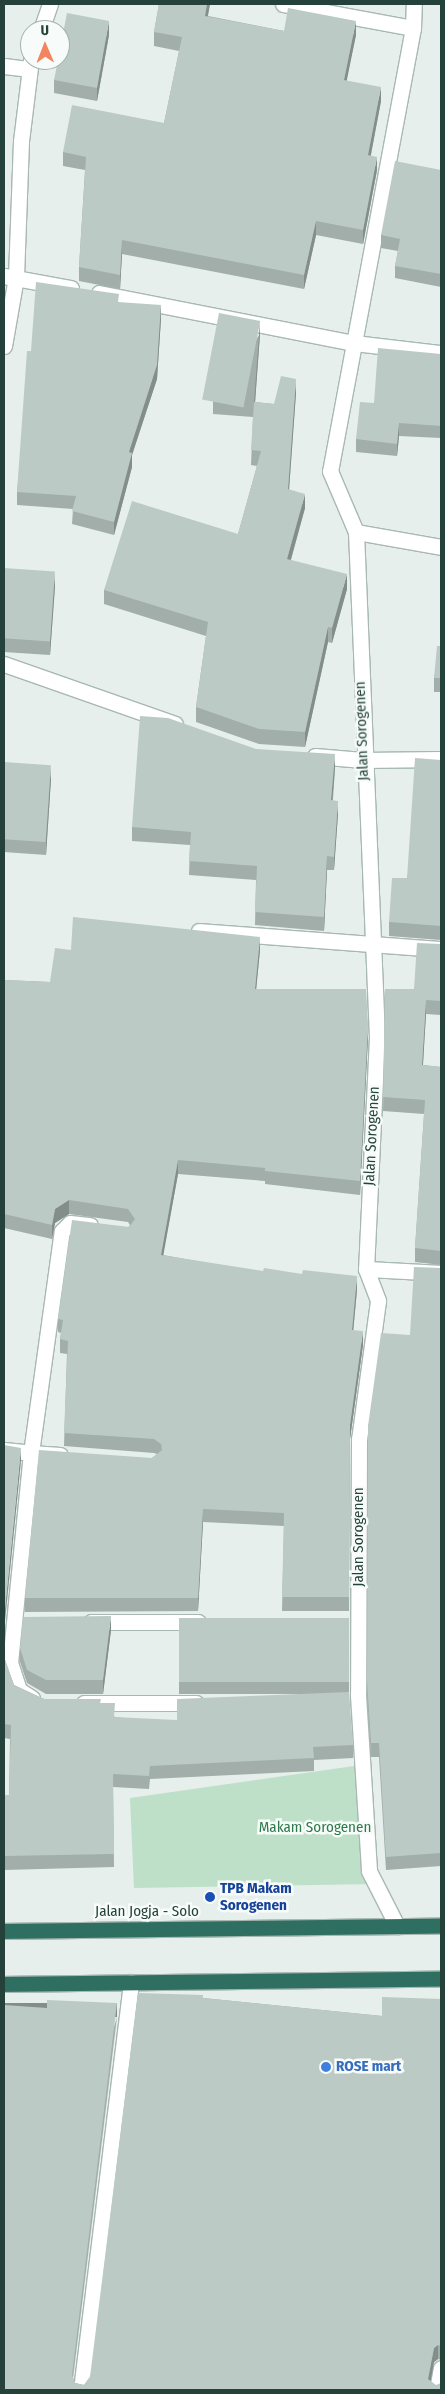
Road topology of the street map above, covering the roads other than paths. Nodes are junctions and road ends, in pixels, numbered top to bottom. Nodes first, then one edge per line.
1 (50, 4) edge
2 (283, 4) edge
3 (414, 4) edge
4 (44, 20) edge
5 (412, 28) junction
6 (20, 65) edge
7 (4, 66) edge
8 (28, 70) edge
9 (10, 277) edge
10 (354, 343) junction
11 (4, 346) edge
12 (441, 352) edge
13 (356, 532) junction
14 (441, 547) edge
15 (4, 664) edge
16 (191, 730) edge
17 (296, 755) edge
18 (441, 759) edge
19 (363, 760) junction
20 (186, 930) edge
21 (371, 945) junction
22 (441, 949) edge
23 (108, 1228) edge
24 (366, 1270) junction
25 (441, 1273) edge
26 (4, 1450) edge
27 (31, 1453) junction
28 (78, 1456) edge
29 (340, 1620) edge
30 (359, 1620) junction
31 (13, 1621) junction
32 (32, 1621) edge
33 (79, 1622) edge
34 (214, 1622) edge
35 (358, 1695) junction
36 (338, 1696) edge
37 (44, 1702) edge
38 (215, 1702) edge
39 (72, 1703) edge
40 (397, 1926) junction
41 (441, 1926) edge
42 (4, 1931) edge
43 (441, 1979) edge
44 (131, 1982) junction
45 (4, 1984) edge
46 (441, 2368) edge
47 (80, 2390) edge
48 (437, 2390) edge

1 - 4 street
2 - 5 street
3 - 5 street, Jalan Sorogenen
5 - 10 street, Jalan Sorogenen
6 - 7 street
8 - 9 street
9 - 10 street
9 - 11 street
10 - 12 street
10 - 13 street, Jalan Sorogenen
13 - 14 street
13 - 19 street, Jalan Sorogenen
15 - 16 street
17 - 19 street
18 - 19 street
19 - 21 street, Jalan Sorogenen
20 - 21 street
21 - 22 street
21 - 24 street, Jalan Sorogenen
23 - 27 street
24 - 25 street
24 - 30 street, Jalan Sorogenen
26 - 27 street
27 - 28 street
27 - 31 street
29 - 30 street
30 - 35 street, Jalan Sorogenen
31 - 32 street
31 - 37 street
33 - 34 street
35 - 36 street
35 - 40 street, Jalan Sorogenen
38 - 39 street
40 - 41 highway, Jalan Jogja - Solo
40 - 42 highway, Jalan Jogja - Solo
43 - 44 highway
44 - 45 highway
44 - 47 street
46 - 48 street

